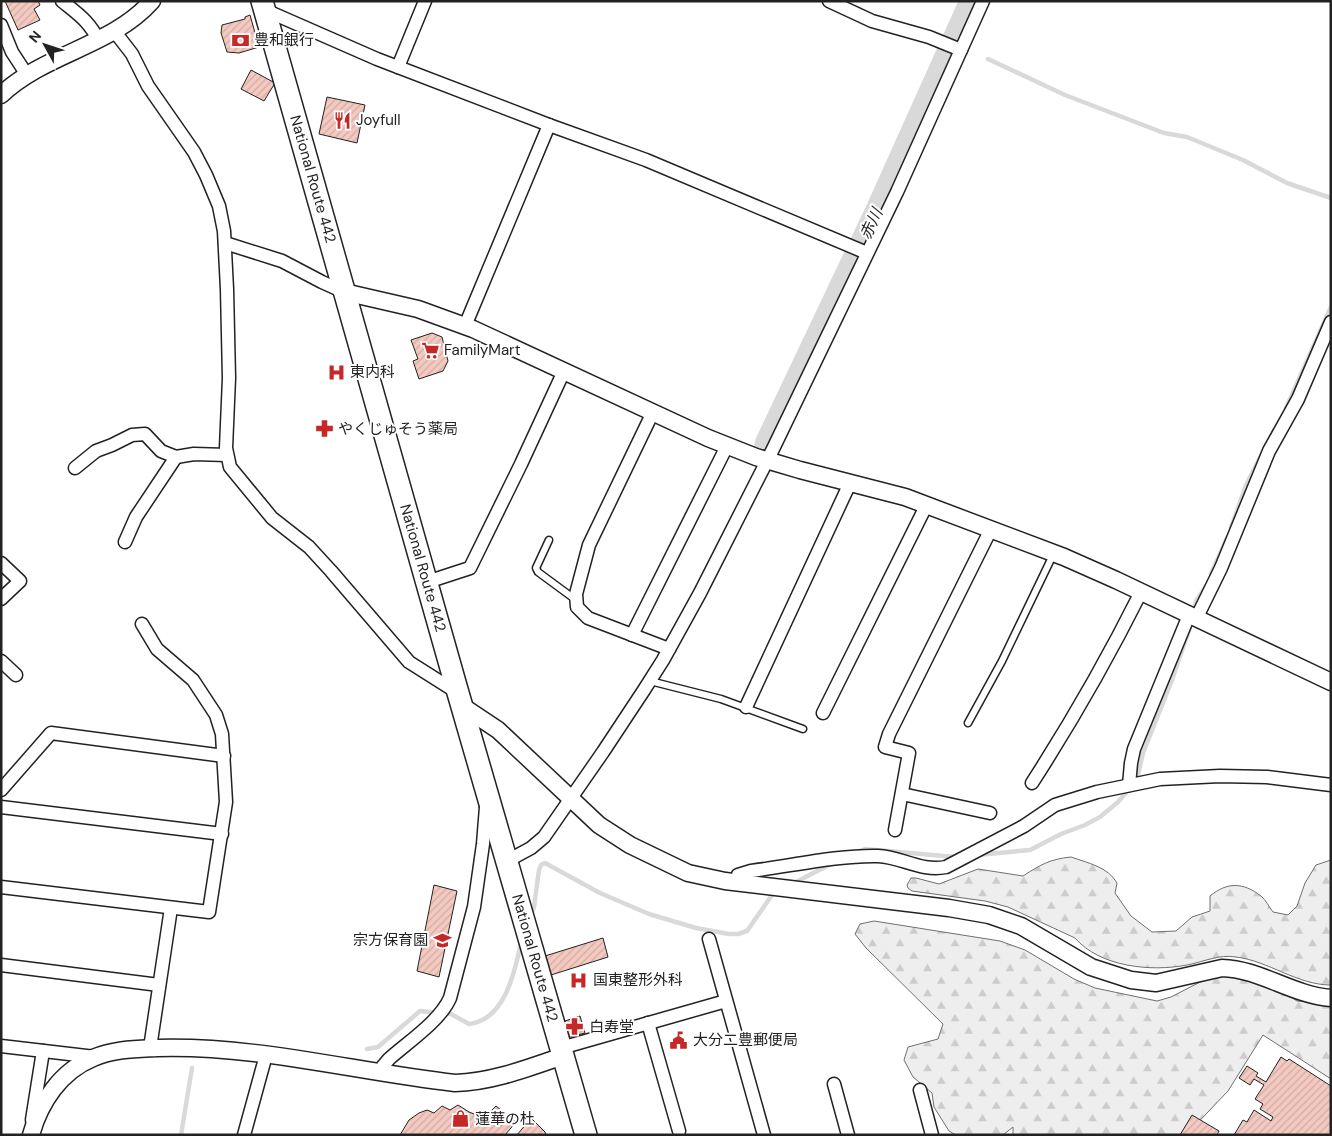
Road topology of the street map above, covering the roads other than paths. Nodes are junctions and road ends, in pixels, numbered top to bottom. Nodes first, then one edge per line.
1 (62, 1) edge
2 (152, 1) edge
3 (425, 1) edge
4 (829, 1) edge
5 (983, 1) edge
6 (264, 6) edge
7 (1, 25) edge
8 (115, 32) junction
9 (99, 41) junction
10 (961, 50) junction
11 (398, 67) junction
12 (27, 76) junction
13 (1, 95) edge
14 (549, 126) junction
15 (225, 243) junction
16 (867, 253) junction
17 (344, 292) junction
18 (1331, 322) edge
19 (465, 326) junction
20 (564, 371) junction
21 (653, 412) junction
22 (727, 446) junction
23 (227, 455) junction
24 (176, 457) junction
25 (767, 461) junction
26 (75, 468) dead end
27 (850, 483) junction
28 (927, 504) junction
29 (991, 529) junction
30 (549, 540) dead end
31 (125, 542) dead end
32 (1054, 553) junction
33 (1, 563) edge
34 (427, 582) junction
35 (1141, 592) junction
36 (1, 599) edge
37 (576, 600) junction
38 (1192, 617) junction
39 (142, 624) dead end
40 (632, 635) junction
41 (669, 649) junction
42 (1, 661) edge
43 (16, 676) dead end
44 (650, 681) junction
45 (1331, 682) edge
46 (460, 699) junction
47 (746, 707) junction
48 (823, 714) dead end
49 (968, 723) dead end
50 (803, 729) dead end
51 (224, 756) junction
52 (1032, 783) dead end
53 (1129, 785) junction
54 (1331, 785) edge
55 (1, 790) edge
56 (487, 792) junction
57 (902, 794) junction
58 (570, 799) junction
59 (1, 807) edge
60 (990, 813) dead end
61 (895, 830) dead end
62 (222, 834) junction
63 (507, 861) junction
64 (737, 883) junction
65 (1, 887) edge
66 (171, 908) junction
67 (709, 939) dead end
68 (1, 966) edge
69 (159, 985) junction
70 (1331, 998) edge
71 (726, 1000) junction
72 (648, 1023) junction
73 (1, 1046) edge
74 (150, 1048) junction
75 (43, 1051) junction
76 (562, 1052) junction
77 (266, 1056) junction
78 (95, 1057) junction
79 (382, 1072) junction
80 (834, 1084) dead end
81 (920, 1090) dead end
82 (679, 1131) dead end
83 (929, 1134) edge
84 (31, 1135) edge
85 (244, 1135) edge
86 (586, 1135) edge
87 (764, 1135) edge
88 (848, 1135) edge

1 - 9 street
2 - 8 street
3 - 11 street
4 - 10 street
5 - 10 street
6 - 11 street
6 - 17 highway, National Route 442
7 - 12 street
8 - 9 street
8 - 15 street
9 - 12 street
10 - 16 street
11 - 14 street
12 - 13 street
14 - 16 street
14 - 19 street
15 - 17 street
15 - 23 street
16 - 25 street
17 - 19 street
17 - 34 highway, National Route 442
18 - 38 street
19 - 20 street
20 - 21 street
20 - 34 street
21 - 22 street
21 - 37 street
22 - 25 street
22 - 40 street
23 - 24 street
23 - 46 street
24 - 26 street
24 - 31 street
25 - 27 street
25 - 41 street
27 - 28 street
27 - 47 street
28 - 29 street
28 - 48 street
29 - 32 street
29 - 57 street
30 - 37 lane
32 - 35 street
32 - 49 lane
33 - 36 street
34 - 46 highway, National Route 442
35 - 38 street
35 - 52 street
37 - 40 street
38 - 45 street
38 - 53 street
39 - 51 street
40 - 41 street
41 - 44 street
42 - 43 street
44 - 47 lane
44 - 58 street
46 - 56 highway, National Route 442
46 - 58 street
47 - 50 lane
51 - 55 street
51 - 62 street
53 - 54 street
53 - 64 street
56 - 63 highway, National Route 442
56 - 79 street
57 - 60 street
57 - 61 street
58 - 63 street
58 - 64 street
59 - 62 street
62 - 66 street
63 - 76 highway, National Route 442
64 - 70 street
65 - 66 street
66 - 69 street
67 - 71 street
68 - 69 street
69 - 74 street
71 - 72 street
71 - 87 street
72 - 76 street
72 - 82 street
73 - 75 street
74 - 77 street
74 - 78 street
75 - 78 street
75 - 84 street
76 - 79 street
76 - 86 highway, National Route 442
77 - 79 street
77 - 85 street
78 - 84 street
80 - 88 street
81 - 83 street

